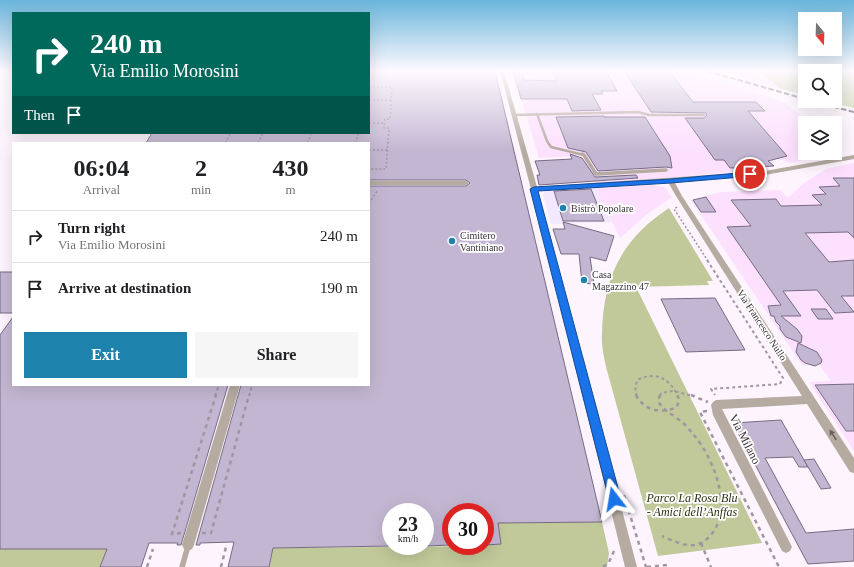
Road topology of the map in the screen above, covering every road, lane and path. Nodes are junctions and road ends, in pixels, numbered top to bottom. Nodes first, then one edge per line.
1 (509, 97) edge
2 (370, 100) edge
3 (391, 100) joint
4 (514, 114) junction
5 (537, 114) junction
6 (704, 116) dead end
7 (370, 123) edge
8 (385, 123) junction
9 (370, 150) edge
10 (388, 150) junction
11 (854, 157) edge
12 (370, 169) edge
13 (666, 170) dead end
14 (671, 181) junction
15 (370, 183) edge
16 (466, 183) dead end
17 (534, 189) junction
18 (378, 190) dead end
19 (370, 202) edge
20 (680, 204) dead end
21 (235, 386) edge
22 (676, 390) junction
23 (808, 396) junction
24 (712, 403) junction
25 (665, 412) junction
26 (854, 468) edge
27 (624, 493) dead end
28 (662, 536) dead end
29 (701, 543) junction
30 (188, 545) joint
31 (226, 547) dead end
32 (786, 547) dead end
33 (153, 549) dead end
34 (614, 551) dead end
35 (147, 567) edge
36 (182, 567) edge
37 (221, 567) edge
38 (603, 567) edge
39 (631, 567) edge
40 (647, 567) edge
41 (668, 567) edge
42 (711, 567) edge
43 (779, 567) edge

1 - 4 street
2 - 3 path
3 - 8 path
4 - 5 lane
4 - 17 street
5 - 6 lane
5 - 13 lane
7 - 8 path
8 - 10 path
9 - 10 path
10 - 12 path
11 - 14 street
14 - 17 street
14 - 23 street, Via Francesco Nullo
15 - 16 street
17 - 39 street
18 - 19 path
20 - 24 path
21 - 30 street
22 - 24 path
22 - 25 path
22 - 25 path
22 - 25 path
23 - 24 street, Via Milano
26 -> 23 street, Via Francesco Nullo
24 - 32 street, Via Milano
24 - 43 path
25 - 29 path
27 - 40 path
28 - 29 path
29 - 42 path
30 - 36 lane
31 - 37 path
33 - 35 path
34 - 38 path
40 - 41 path

